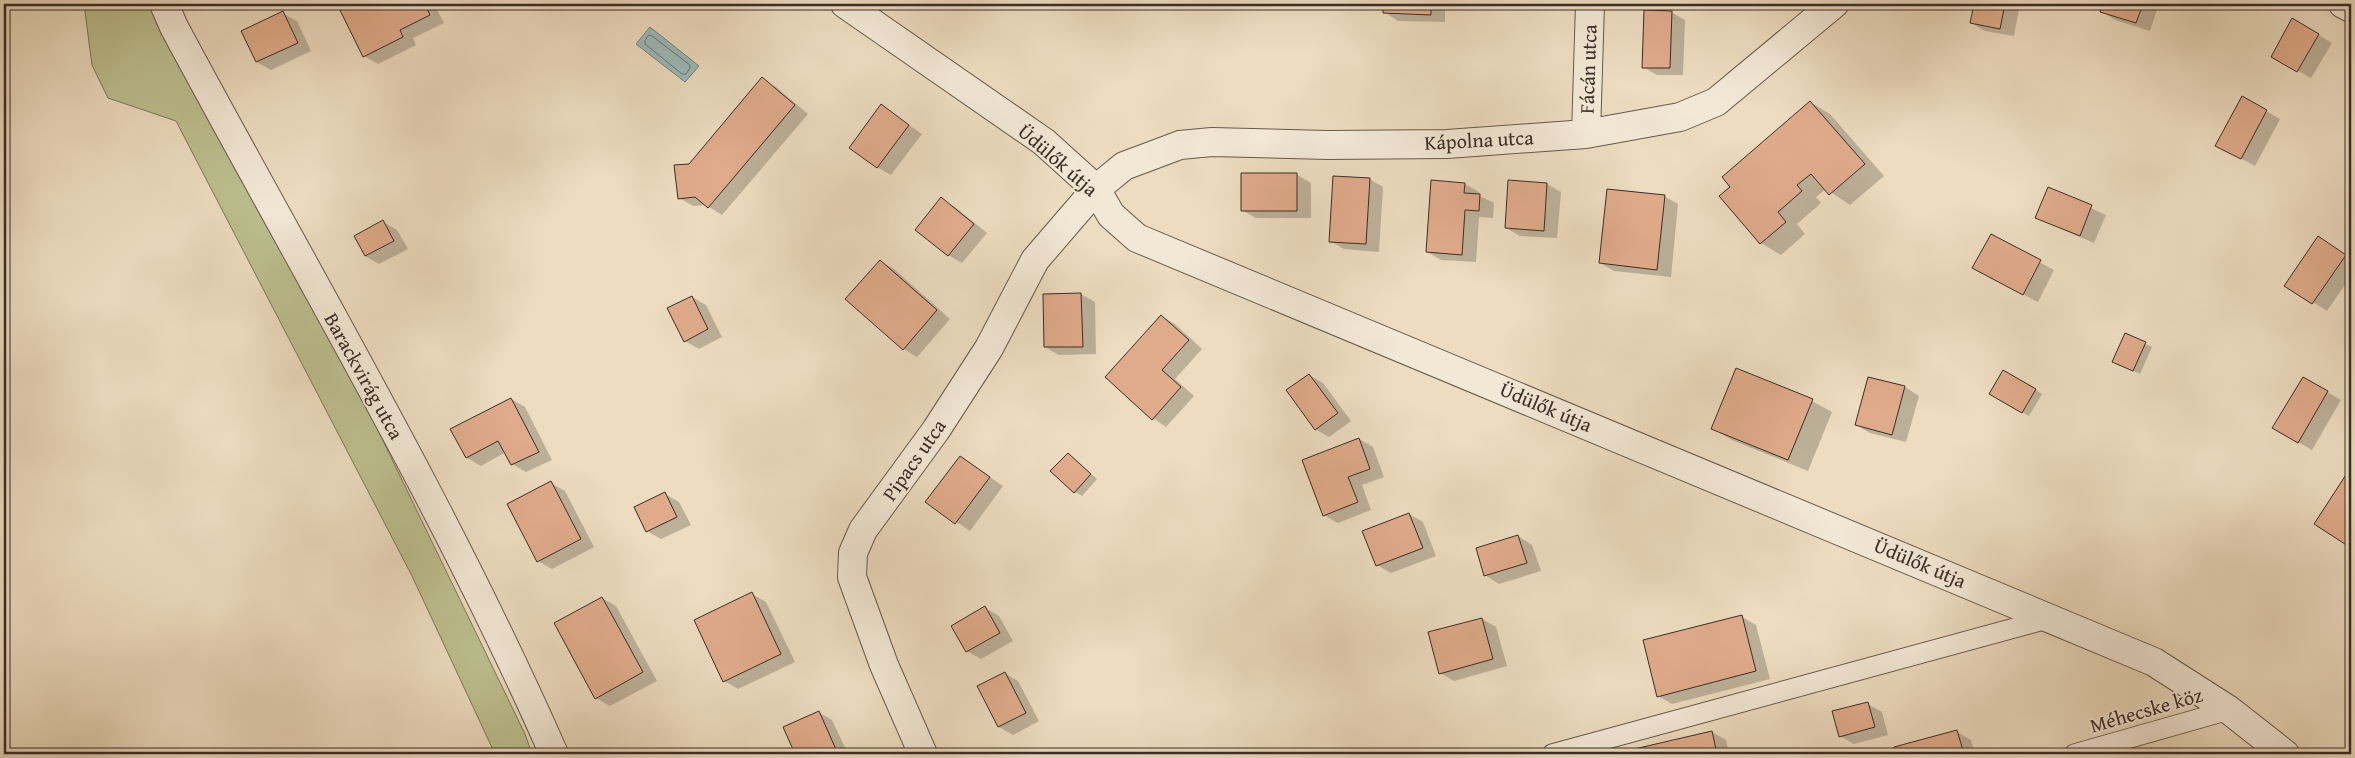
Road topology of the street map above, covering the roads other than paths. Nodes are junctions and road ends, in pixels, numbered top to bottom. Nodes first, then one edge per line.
1 (164, 4) edge
2 (845, 4) edge
3 (1590, 4) edge
4 (1834, 4) edge
5 (2343, 4) edge
6 (2351, 8) edge
7 (1586, 134) junction
8 (1096, 189) junction
9 (2051, 618) junction
10 (2229, 710) junction
11 (554, 754) edge
12 (923, 754) edge
13 (1552, 754) edge
14 (2074, 754) edge
15 (2285, 754) edge

1 - 11 street, Barackvirág utca
2 - 8 street, Üdülők útja
3 - 7 street, Fácán utca
4 - 7 street, Kápolna utca
5 - 6 street
7 - 8 street, Kápolna utca
8 - 9 street, Üdülők útja
8 - 12 street, Pipacs utca
9 - 10 street, Üdülők útja
9 - 13 lane
10 - 14 lane, Méhecske köz
10 - 15 street, Üdülők útja

